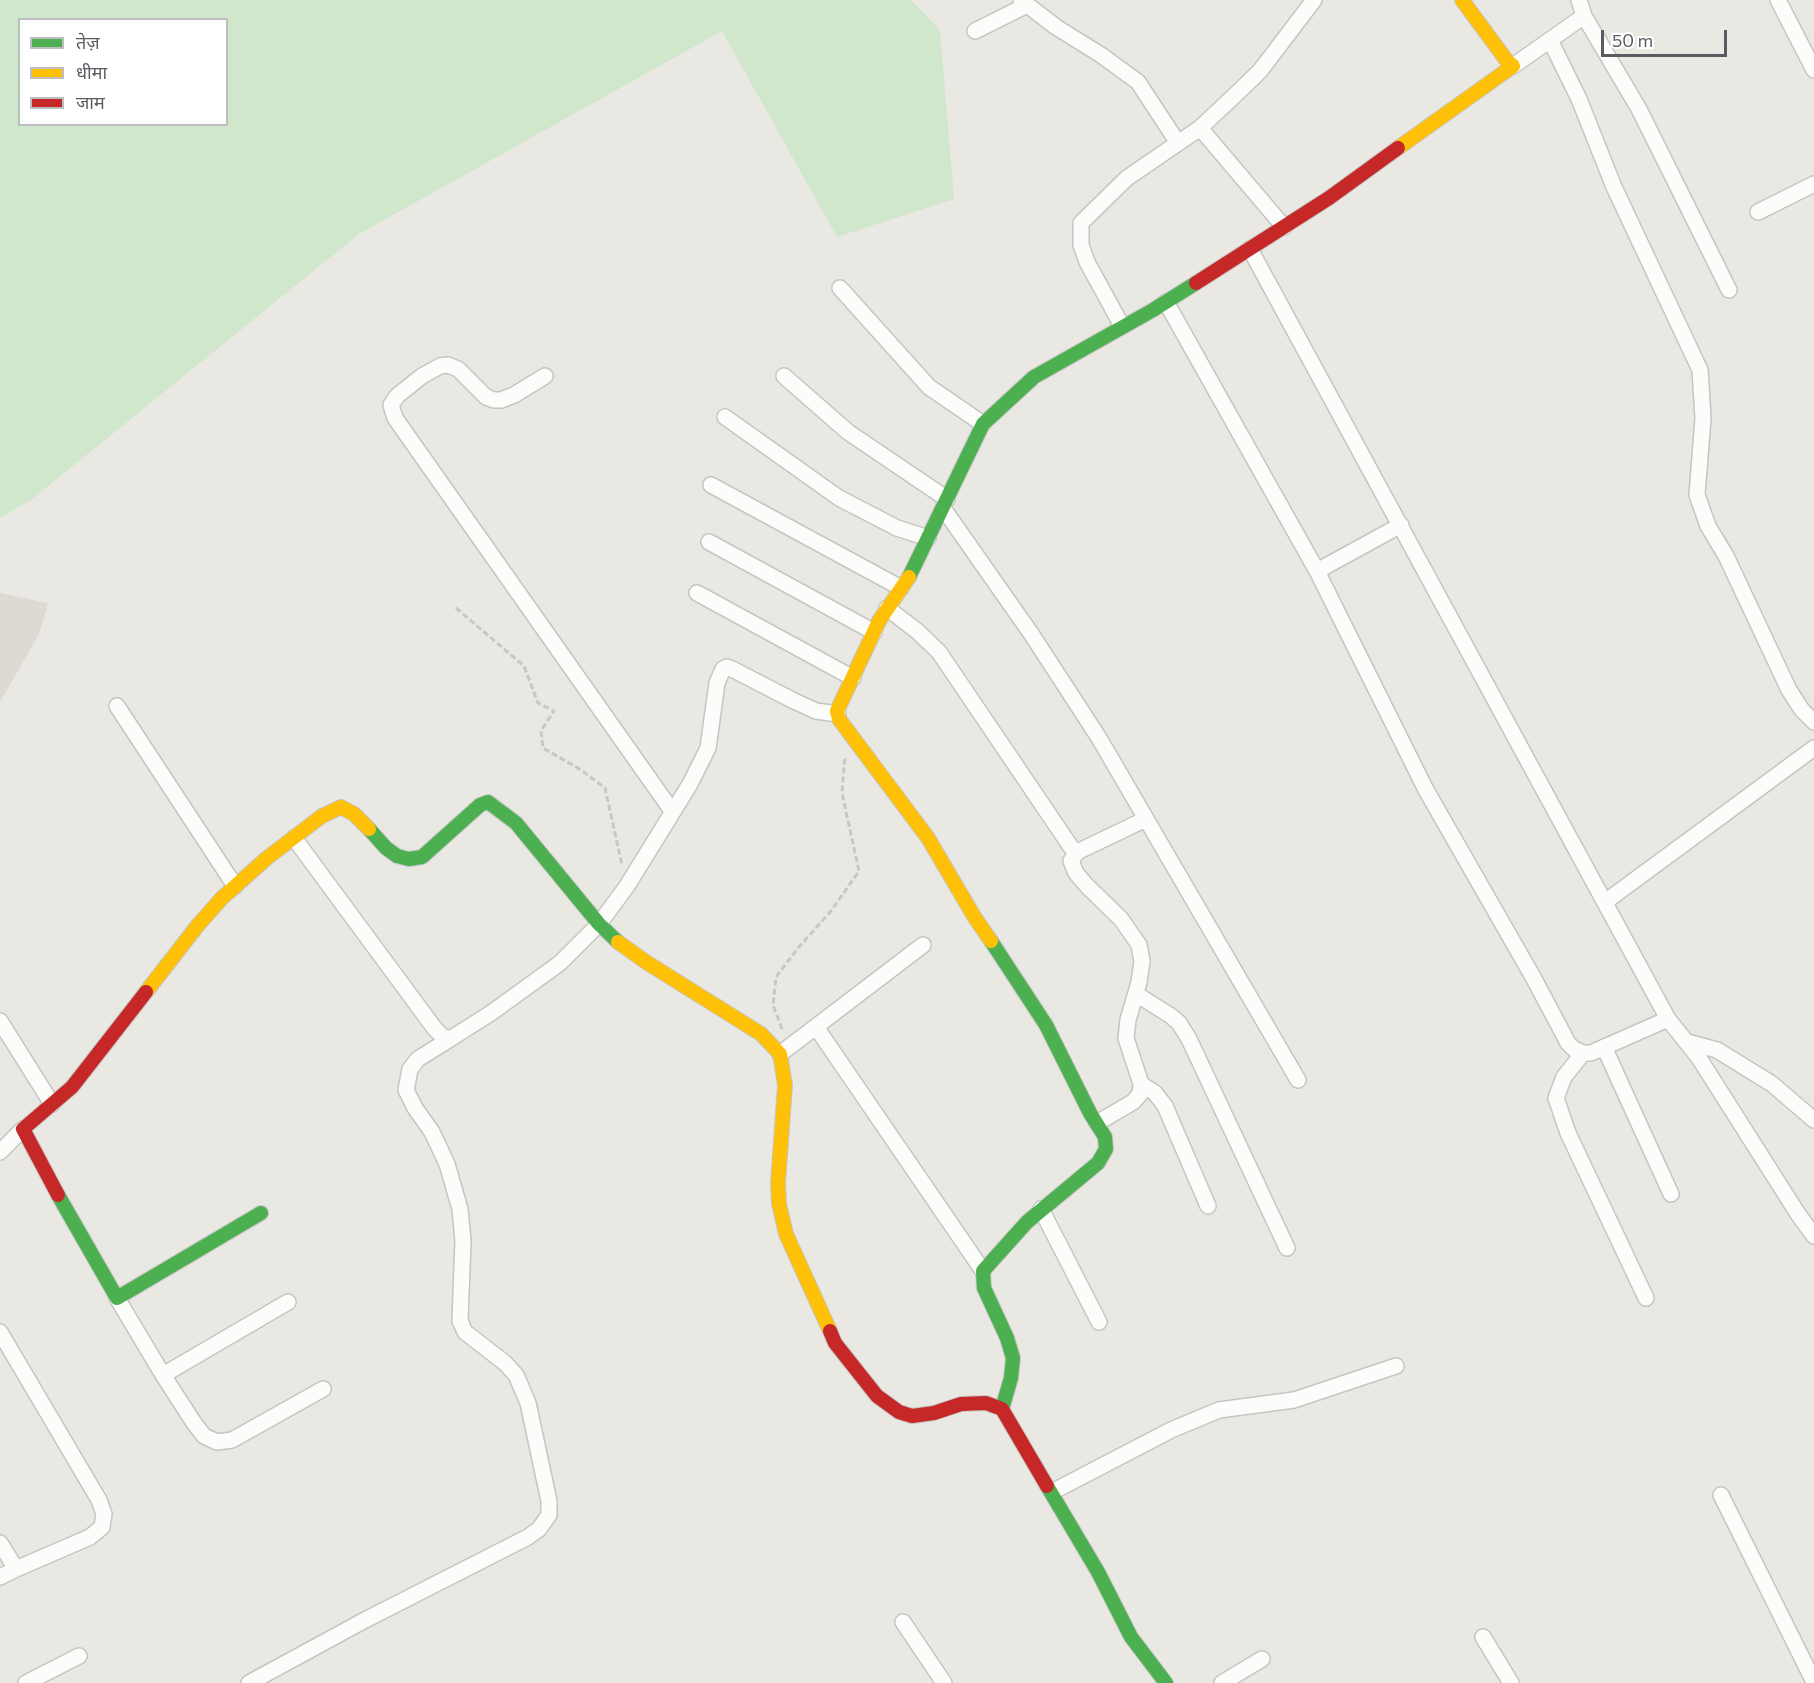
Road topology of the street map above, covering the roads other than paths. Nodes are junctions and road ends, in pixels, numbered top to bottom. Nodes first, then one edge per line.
1 (1314, 0) edge
2 (1462, 0) edge
3 (1579, 0) edge
4 (1778, 0) edge
5 (1024, 2) edge
6 (1584, 16) junction
7 (975, 31) dead end
8 (1550, 40) junction
9 (1513, 66) junction
10 (1814, 70) edge
11 (1200, 128) junction
12 (1178, 142) junction
13 (1814, 184) edge
14 (1758, 212) dead end
15 (1284, 227) junction
16 (1250, 249) junction
17 (840, 288) dead end
18 (1728, 290) dead end
19 (1166, 302) junction
20 (1122, 326) junction
21 (545, 376) dead end
22 (784, 376) dead end
23 (725, 417) dead end
24 (983, 424) junction
25 (711, 485) dead end
26 (945, 504) junction
27 (1401, 525) junction
28 (928, 538) junction
29 (709, 542) dead end
30 (1317, 571) junction
31 (901, 588) junction
32 (697, 593) dead end
33 (887, 608) junction
34 (874, 632) junction
35 (853, 678) junction
36 (117, 706) dead end
37 (838, 714) junction
38 (1814, 722) edge
39 (1814, 748) edge
40 (672, 811) junction
41 (1146, 819) junction
42 (294, 838) junction
43 (1076, 853) junction
44 (235, 886) junction
45 (1605, 902) junction
46 (599, 924) junction
47 (923, 945) dead end
48 (1136, 994) junction
49 (1668, 1019) junction
50 (0, 1021) edge
51 (816, 1027) junction
52 (450, 1039) junction
53 (1687, 1042) junction
54 (1604, 1047) junction
55 (1583, 1053) junction
56 (780, 1054) junction
57 (1298, 1080) dead end
58 (1141, 1084) junction
59 (52, 1104) junction
60 (1814, 1120) edge
61 (1097, 1124) junction
62 (23, 1130) junction
63 (0, 1152) edge
64 (1671, 1194) dead end
65 (1208, 1206) dead end
66 (1041, 1209) junction
67 (261, 1213) dead end
68 (1814, 1236) edge
69 (1287, 1248) dead end
70 (983, 1271) junction
71 (117, 1298) junction
72 (1646, 1298) dead end
73 (288, 1302) dead end
74 (1099, 1322) dead end
75 (0, 1332) edge
76 (1396, 1366) dead end
77 (163, 1375) junction
78 (323, 1389) dead end
79 (1002, 1409) junction
80 (1052, 1492) junction
81 (1721, 1495) dead end
82 (0, 1543) edge
83 (16, 1569) junction
84 (0, 1577) edge
85 (903, 1622) dead end
86 (1483, 1637) dead end
87 (79, 1656) dead end
88 (1262, 1659) dead end
89 (1814, 1682) edge
90 (26, 1683) edge
91 (249, 1683) edge
92 (944, 1683) edge
93 (1166, 1683) edge
94 (1222, 1683) edge
95 (1511, 1683) edge

1 - 11 street
2 - 9 street
3 - 6 street
4 - 10 street
5 - 7 street
5 - 12 street
6 - 8 street
6 - 18 street
8 - 9 street
8 - 38 street
9 - 15 street
11 - 12 street
11 - 15 street
12 - 20 street
13 - 14 street
15 - 16 street
16 - 19 street
16 - 27 street
17 - 24 street
19 - 20 street
19 - 30 street
20 - 24 street
21 - 40 street
22 - 26 street
23 - 28 street
24 - 26 street
25 - 31 street
26 - 28 street
26 - 41 street
27 - 30 street
27 - 45 street
28 - 31 street
29 - 34 street
30 - 55 street
31 - 33 street
32 - 35 street
33 - 34 street
33 - 43 street
34 - 35 street
35 - 37 street
36 - 44 street
37 - 40 street
37 - 61 street
39 - 45 street
40 - 46 street
41 - 43 street
41 - 57 street
42 - 44 street
42 - 46 street
42 - 52 street
43 - 48 street
44 - 59 street
45 - 49 street
46 - 52 street
46 - 56 street
47 - 51 street
48 - 58 street
48 - 69 street
49 - 53 street
49 - 54 street
50 - 59 street
51 - 56 street
51 - 70 street
52 - 91 street
53 - 60 street
53 - 68 street
54 - 55 street
54 - 64 street
55 - 72 street
56 - 79 street
58 - 61 street
58 - 65 street
59 - 62 street
61 - 66 street
62 - 63 street
62 - 71 street
66 - 70 street
66 - 74 street
67 - 71 street
70 - 79 street
71 - 77 street
73 - 77 street
75 - 83 street
76 - 80 street
77 - 78 street
79 - 80 street
80 - 93 street
81 - 89 street
82 - 83 street
83 - 84 street
85 - 92 street
86 - 95 street
87 - 90 street
88 - 94 street

